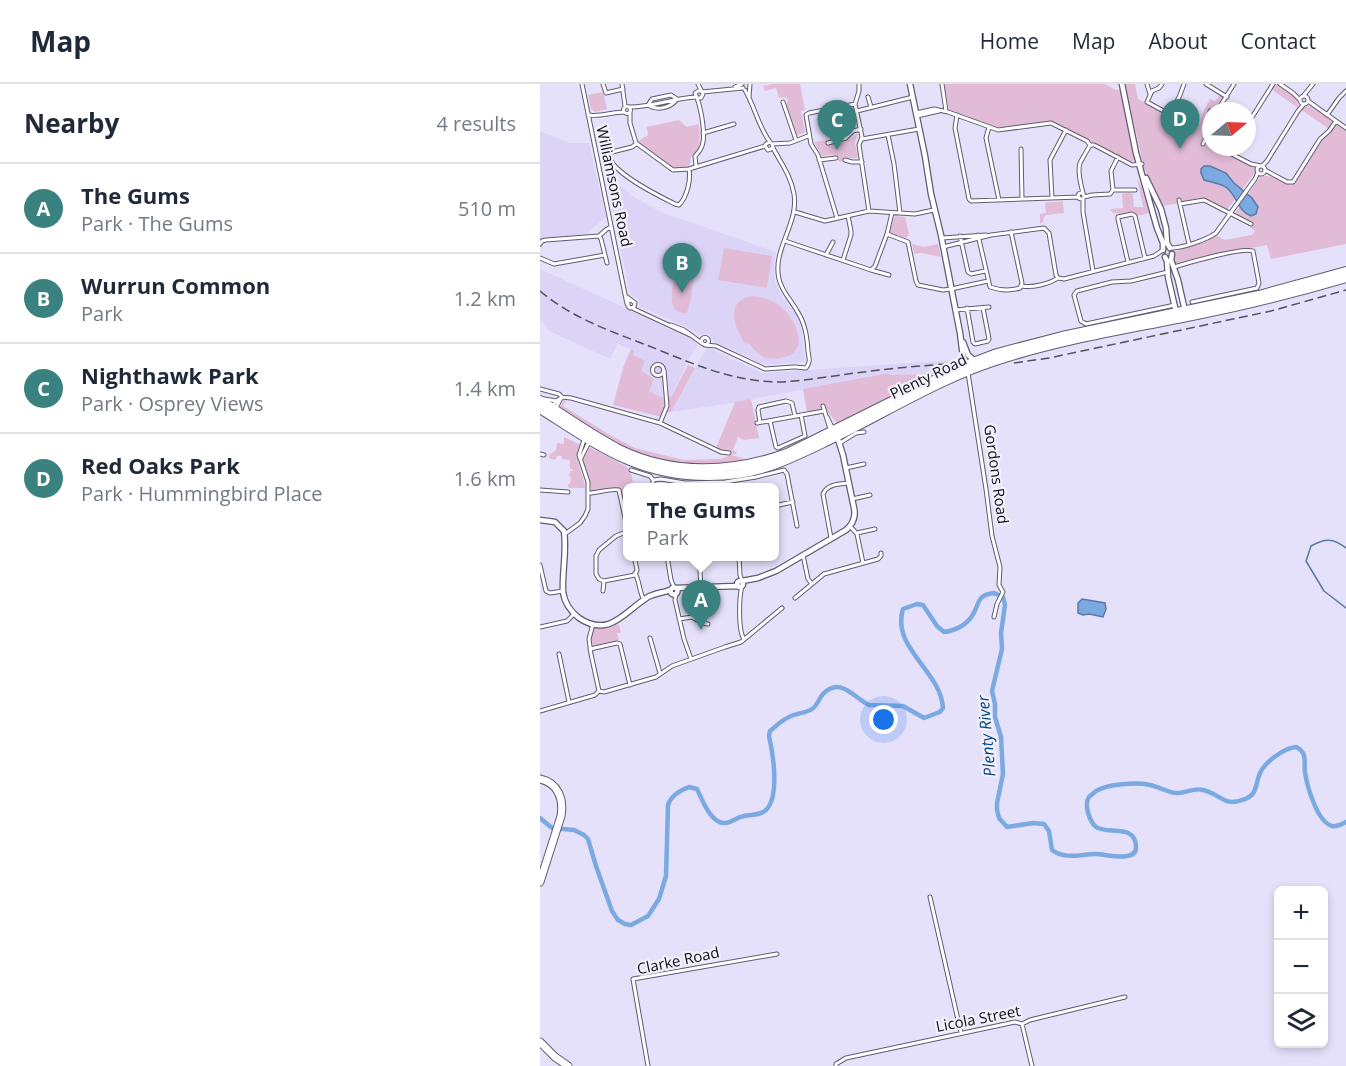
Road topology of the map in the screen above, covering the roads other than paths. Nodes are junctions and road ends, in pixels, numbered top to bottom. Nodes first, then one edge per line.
1 (582, 84) edge
2 (603, 84) edge
3 (622, 84) edge
4 (698, 84) edge
5 (756, 84) edge
6 (859, 84) edge
7 (910, 84) edge
8 (942, 84) edge
9 (1123, 84) edge
10 (1147, 84) edge
11 (1162, 84) edge
12 (1184, 84) edge
13 (1206, 84) edge
14 (1234, 84) edge
15 (1273, 84) edge
16 (1280, 84) edge
17 (746, 86) edge
18 (1312, 86) edge
19 (623, 89) junction
20 (1346, 91) edge
21 (1150, 94) junction
22 (699, 95) junction
23 (868, 97) dead end
24 (1227, 97) junction
25 (913, 98) junction
26 (1304, 100) junction
27 (783, 102) dead end
28 (1223, 102) edge
29 (855, 104) junction
30 (872, 107) junction
31 (627, 110) junction
32 (857, 111) junction
33 (946, 111) junction
34 (1256, 111) edge
35 (917, 114) junction
36 (588, 115) junction
37 (957, 115) junction
38 (1170, 115) junction
39 (1328, 115) junction
40 (596, 116) junction
41 (590, 121) junction
42 (1336, 121) junction
43 (734, 124) dead end
44 (1344, 125) edge
45 (989, 127) junction
46 (861, 129) junction
47 (920, 129) junction
48 (1066, 130) junction
49 (1187, 131) dead end
50 (703, 133) junction
51 (888, 135) junction
52 (809, 136) junction
53 (862, 139) junction
54 (796, 140) junction
55 (636, 143) junction
56 (828, 143) dead end
57 (1090, 145) junction
58 (769, 146) junction
59 (1021, 149) dead end
60 (1238, 156) edge
61 (1118, 157) junction
62 (836, 158) dead end
63 (819, 160) junction
64 (845, 160) dead end
65 (862, 162) junction
66 (1140, 163) junction
67 (696, 166) junction
68 (689, 169) junction
69 (1261, 170) junction
70 (1113, 190) junction
71 (1135, 190) dead end
72 (1081, 196) junction
73 (1156, 197) junction
74 (1052, 198) junction
75 (1023, 199) junction
76 (999, 200) junction
77 (1150, 203) junction
78 (934, 210) junction
79 (794, 212) junction
80 (869, 212) junction
81 (892, 213) junction
82 (900, 213) junction
83 (1230, 213) junction
84 (848, 216) junction
85 (837, 218) junction
86 (1251, 224) dead end
87 (611, 227) junction
88 (1011, 232) junction
89 (887, 234) junction
90 (599, 236) junction
91 (960, 236) junction
92 (979, 237) junction
93 (942, 238) junction
94 (784, 241) junction
95 (833, 242) dead end
96 (962, 243) junction
97 (540, 244) edge
98 (1189, 244) junction
99 (943, 247) junction
100 (1163, 250) junction
101 (1172, 252) junction
102 (605, 255) junction
103 (826, 255) junction
104 (1154, 256) junction
105 (1165, 257) junction
106 (540, 258) edge
107 (1145, 258) junction
108 (843, 260) junction
109 (1128, 262) junction
110 (607, 263) dead end
111 (1174, 267) junction
112 (872, 269) junction
113 (986, 271) junction
114 (1093, 271) junction
115 (1346, 271) edge
116 (1168, 272) junction
117 (889, 275) dead end
118 (1059, 277) junction
119 (1346, 278) edge
120 (988, 281) junction
121 (1022, 286) junction
122 (951, 289) junction
123 (625, 292) junction
124 (631, 300) junction
125 (1199, 300) junction
126 (627, 304) junction
127 (635, 304) junction
128 (989, 307) dead end
129 (632, 308) junction
130 (967, 308) junction
131 (983, 308) junction
132 (955, 310) junction
133 (1183, 311) junction
134 (641, 312) junction
135 (665, 323) junction
136 (691, 335) junction
137 (960, 335) junction
138 (706, 339) junction
139 (704, 344) junction
140 (716, 346) junction
141 (968, 365) junction
142 (663, 370) junction
143 (656, 375) junction
144 (665, 386) junction
145 (540, 389) edge
146 (562, 398) junction
147 (540, 399) edge
148 (540, 409) edge
149 (553, 410) junction
150 (801, 415) junction
151 (795, 416) junction
152 (826, 417) junction
153 (770, 421) junction
154 (660, 423) junction
155 (585, 429) junction
156 (864, 432) dead end
157 (835, 435) junction
158 (587, 439) junction
159 (729, 453) dead end
160 (864, 464) dead end
161 (846, 468) junction
162 (631, 470) dead end
163 (653, 480) joint
164 (737, 481) joint
165 (706, 482) edge
166 (849, 482) junction
167 (540, 490) edge
168 (568, 492) dead end
169 (589, 493) junction
170 (870, 495) dead end
171 (852, 498) junction
172 (793, 502) junction
173 (779, 505) edge
174 (623, 508) edge
175 (540, 520) edge
176 (797, 527) dead end
177 (850, 527) junction
178 (875, 529) dead end
179 (564, 532) junction
180 (856, 532) junction
181 (623, 534) edge
182 (831, 536) junction
183 (881, 553) dead end
184 (803, 555) junction
185 (635, 561) edge
186 (668, 561) edge
187 (699, 561) edge
188 (740, 561) edge
189 (863, 563) junction
190 (540, 565) edge
191 (634, 574) junction
192 (604, 581) junction
193 (740, 584) junction
194 (812, 584) junction
195 (701, 587) junction
196 (543, 590) edge
197 (561, 590) junction
198 (603, 591) dead end
199 (674, 591) junction
200 (795, 598) dead end
201 (645, 600) junction
202 (782, 609) dead end
203 (574, 614) junction
204 (994, 617) dead end
205 (680, 619) junction
206 (592, 624) junction
207 (708, 624) dead end
208 (540, 627) edge
209 (650, 638) dead end
210 (744, 639) junction
211 (590, 649) junction
212 (559, 654) dead end
213 (691, 659) junction
214 (660, 673) junction
215 (630, 685) junction
216 (600, 691) junction
217 (569, 702) junction
218 (540, 711) edge
219 (540, 779) edge
220 (540, 882) edge
221 (930, 897) dead end
222 (777, 954) dead end
223 (1125, 997) dead end
224 (1022, 1024) junction
225 (962, 1033) junction
226 (540, 1042) edge
227 (836, 1065) edge
228 (568, 1066) edge
229 (648, 1066) edge
230 (1032, 1066) edge

1 - 36 street, Williamsons Road
2 - 19 street
3 - 19 street
4 - 22 street
5 - 17 street
6 - 29 street
7 - 25 street, Gordons Road
8 - 33 street
9 - 66 street
10 - 21 street
11 - 21 street
12 - 38 street
13 - 24 street
14 - 24 street
15 - 34 street
16 - 26 street
17 - 22 street
17 - 58 street
18 - 26 street
19 - 31 street
20 - 39 street
21 - 38 street
22 - 31 street
22 - 50 street
23 - 30 street
24 - 28 street
25 - 30 street
25 - 35 street, Gordons Road
26 - 39 street
26 - 69 street
27 - 54 street
29 - 32 street
29 - 52 street
30 - 32 street
31 - 40 street
31 - 55 street
32 - 46 street
33 - 35 street
33 - 37 street
35 - 47 street, Gordons Road
36 - 40 street
36 - 41 street, Williamsons Road
37 - 45 street
37 - 76 street
38 - 49 street
39 - 42 street
40 - 41 street
41 - 87 street, Williamsons Road
42 - 44 street
42 - 69 street
43 - 50 street
45 - 48 street
45 - 76 street
46 - 53 street
46 - 56 street
47 - 51 street
47 - 78 street, Gordons Road
48 - 57 street
48 - 74 street
50 - 67 street
51 - 53 street
51 - 82 street
52 - 54 street
52 - 63 street
53 - 65 street
54 - 58 street
55 - 68 street
55 - 68 street
57 - 61 street
57 - 72 street
58 - 67 street
58 - 79 street
59 - 75 street
60 - 69 street
61 - 66 street
61 - 70 street
62 - 63 street
63 - 85 street
64 - 65 street
65 - 80 street
66 - 73 street
66 - 77 street
67 - 68 street
69 - 83 street
70 - 71 street
70 - 72 street
72 - 74 street
72 - 114 street
73 - 77 street
73 - 101 street
74 - 75 street
75 - 76 street
77 - 100 street
78 - 82 street
78 - 93 street, Gordons Road
79 - 85 street
79 - 94 street
80 - 81 street
80 - 84 street
81 - 82 street
81 - 89 street
83 - 86 street
83 - 98 street
83 - 98 street
84 - 85 street
84 - 108 street
87 - 90 street
87 - 123 street, Williamsons Road
88 - 92 street
88 - 118 street
88 - 121 street
89 - 112 street
89 - 122 street
90 - 97 street
90 - 102 street, Williamsons Road
91 - 92 street
91 - 93 street
91 - 96 street
92 - 96 street
92 - 113 street
93 - 99 street, Gordons Road
94 - 103 street
94 - 140 street
95 - 103 street
96 - 99 street
96 - 113 street
98 - 101 street
99 - 122 street, Gordons Road
100 - 101 street
100 - 104 street
100 - 105 street
101 - 105 street
101 - 111 street
102 - 106 street
102 - 110 street, Williamsons Road
103 - 108 street
104 - 105 street
104 - 107 street
105 - 116 street
107 - 109 street
107 - 109 street
108 - 112 street
109 - 114 street
111 - 116 street
111 - 125 street, Plenty Road
111 - 133 street
112 - 117 street
113 - 120 street
114 - 118 street
115 - 133 highway, Plenty Road
116 - 133 street
116 - 133 street, Plenty Road
118 - 121 street
119 - 133 highway, Plenty Road
120 - 121 street
120 - 122 street
122 - 132 street, Gordons Road
123 - 124 street, Williamsons Road
123 - 126 street, Williamsons Road
124 - 126 street
124 - 127 street
125 - 133 street
125 - 133 street, Plenty Road
126 - 129 street
127 - 129 street
127 - 134 street
128 - 131 street
129 - 134 street
130 - 131 street
130 - 131 street
130 - 132 street
132 - 137 street, Gordons Road
133 - 141 highway, Plenty Road
133 - 141 highway, Plenty Road
134 - 135 street
135 - 136 street
135 - 136 street
136 - 138 street
136 - 139 street
137 - 141 street, Gordons Road
137 - 141 street
138 - 139 street
138 - 140 street
139 - 140 street
141 - 157 highway, Plenty Road
141 - 204 street, Gordons Road
142 - 143 street
142 - 143 street
142 - 144 street
143 - 144 street
144 - 154 street
145 - 146 street
146 - 149 street
146 - 149 street
146 - 154 street
147 - 149 highway, Plenty Road
148 - 149 highway, Plenty Road
149 - 155 highway, Plenty Road
149 - 158 highway, Plenty Road
150 - 151 street
150 - 152 street
150 - 153 street
151 - 153 street
151 - 153 street
152 - 157 street
152 - 157 street
152 - 157 street
154 - 159 street
155 - 157 highway, Plenty Road
155 - 158 highway
156 - 157 street, Plenty Road
157 - 161 street
157 - 165 highway, Plenty Road
158 - 165 highway, Plenty Road
158 - 169 street
160 - 161 street
161 - 166 street
162 - 163 street
163 - 165 street
164 - 165 street
164 - 172 street
166 - 171 street
166 - 182 street
167 - 168 street
169 - 174 street
169 - 179 street
170 - 171 street
171 - 177 street
172 - 173 street
172 - 176 street
175 - 179 street
177 - 180 street
177 - 182 street
178 - 180 street
179 - 197 street
180 - 189 street
181 - 192 street
182 - 184 street
183 - 189 street
184 - 193 street
184 - 194 street
185 - 191 street
186 - 199 street
187 - 195 street
188 - 193 street
189 - 194 street
190 - 196 street
191 - 192 street
191 - 201 street
192 - 198 street
193 - 195 street
193 - 210 street
194 - 200 street
195 - 199 street
196 - 197 street
197 - 203 street
199 - 201 street
199 - 205 street
201 - 206 street
202 - 210 street
203 - 206 street
203 - 208 street
205 - 207 street
205 - 213 street
206 - 211 street
209 - 214 street
210 - 213 street
211 - 215 street
211 - 216 street
212 - 217 street
213 - 214 street
214 - 215 street
215 - 216 street
216 - 217 street
217 - 218 street
219 - 220 main road
221 - 225 street
222 - 229 street, Clarke Road
223 - 224 street, Licola Street
224 - 225 street, Licola Street
224 - 230 street
225 - 227 street, Licola Street
226 - 228 main road

